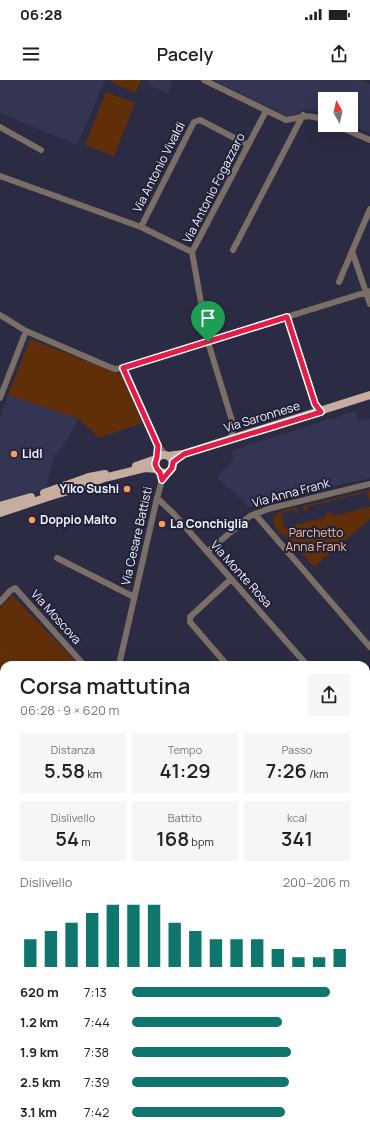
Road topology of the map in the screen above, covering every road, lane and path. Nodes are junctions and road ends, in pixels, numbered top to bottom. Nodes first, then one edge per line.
1 (204, 80) edge
2 (266, 111) junction
3 (303, 116) junction
4 (318, 118) edge
5 (0, 127) edge
6 (351, 132) edge
7 (370, 140) edge
8 (248, 145) junction
9 (41, 150) dead end
10 (0, 176) edge
11 (370, 209) edge
12 (141, 227) junction
13 (233, 250) dead end
14 (352, 251) junction
15 (192, 252) junction
16 (339, 282) dead end
17 (368, 292) edge
18 (370, 304) edge
19 (0, 315) edge
20 (287, 317) junction
21 (26, 331) junction
22 (208, 342) junction
23 (123, 368) junction
24 (370, 395) edge
25 (0, 398) edge
26 (321, 412) junction
27 (229, 440) junction
28 (158, 446) junction
29 (184, 454) junction
30 (167, 455) junction
31 (157, 458) junction
32 (172, 463) junction
33 (162, 471) junction
34 (370, 484) edge
35 (157, 498) junction
36 (0, 506) edge
37 (0, 513) edge
38 (255, 514) junction
39 (207, 552) junction
40 (57, 558) dead end
41 (231, 579) junction
42 (134, 597) junction
43 (0, 602) edge
44 (370, 646) edge
45 (80, 661) edge
46 (120, 661) edge
47 (224, 661) edge
48 (304, 661) edge

1 - 2 street
2 - 3 street
2 - 8 street, Via Antonio Fogazzaro
3 - 4 street
3 - 13 street
5 - 9 street
6 - 7 street
8 - 12 street, Via Antonio Vivaldi
8 - 15 street, Via Antonio Fogazzaro
10 - 12 street
11 - 14 street
12 - 15 street
14 - 16 street
14 - 17 street
15 - 22 street, Via Antonio Fogazzaro
17 - 18 street
17 - 20 street
19 - 21 street
20 - 22 street
20 - 26 street
21 - 23 street
21 - 25 street
22 - 23 street
22 - 27 street, Via Antonio Fogazzaro
23 - 28 street
24 - 26 main road, Via Saronnese
26 - 27 main road, Via Saronnese
27 - 29 main road, Via Saronnese
28 - 30 street
28 - 31 street
29 - 30 main road, Via Saronnese
29 - 32 main road, Via Saronnese
30 - 31 main road, Via Saronnese
30 - 32 main road
31 - 33 main road
31 - 36 main road, Via Saronnese
32 - 33 main road, Via Saronnese
33 - 35 street, Via Cesare Battisti
33 - 37 main road
34 - 38 street, Via Anna Frank
35 - 39 street, Via Monte Rosa
35 - 42 street, Via Cesare Battisti
38 - 39 street, Via Anna Frank
38 - 44 street
39 - 41 street, Via Monte Rosa
40 - 42 street, Via Cesare Battisti
41 - 47 street
41 - 48 street, Via Monte Rosa
42 - 46 street, Via Cesare Battisti
43 - 45 street, Via Moscova

